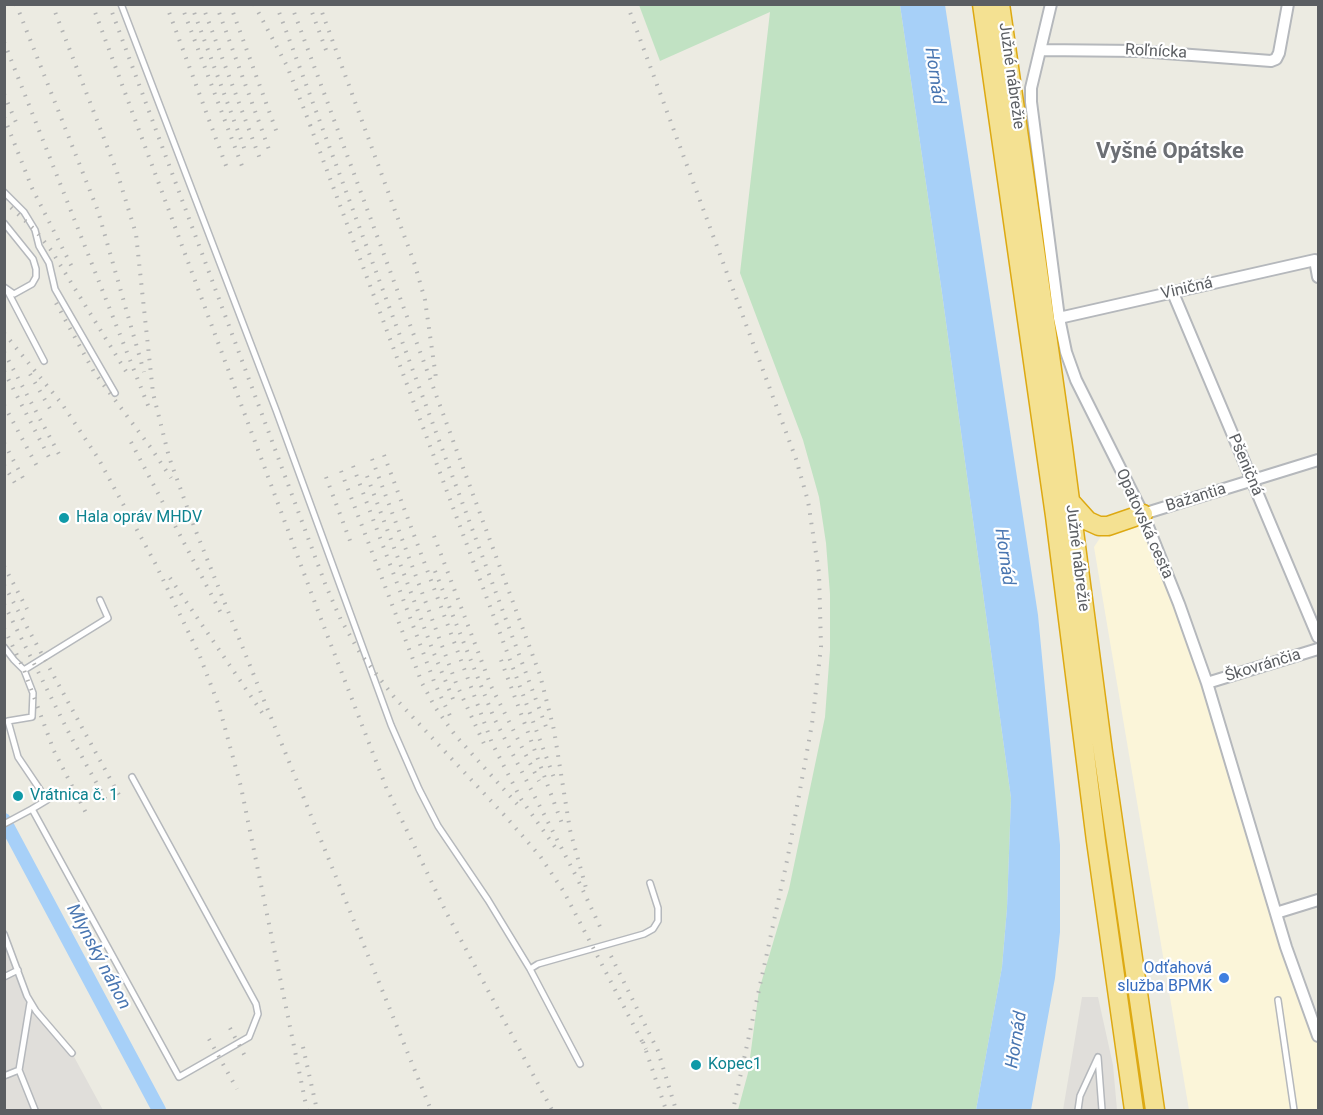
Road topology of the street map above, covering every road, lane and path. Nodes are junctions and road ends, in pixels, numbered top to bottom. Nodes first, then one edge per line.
1 (121, 4) edge
2 (982, 4) edge
3 (1000, 4) edge
4 (1051, 4) edge
5 (1288, 4) edge
6 (1040, 50) junction
7 (4, 192) edge
8 (4, 223) edge
9 (1318, 277) edge
10 (6, 289) edge
11 (1173, 293) junction
12 (1059, 318) junction
13 (44, 361) dead end
14 (115, 393) dead end
15 (1318, 460) edge
16 (1251, 481) junction
17 (1070, 501) junction
18 (1143, 514) junction
19 (1108, 526) junction
20 (1078, 563) junction
21 (100, 600) dead end
22 (1318, 637) edge
23 (4, 647) edge
24 (1318, 649) edge
25 (24, 670) junction
26 (1207, 683) junction
27 (132, 777) dead end
28 (32, 810) junction
29 (4, 824) edge
30 (650, 883) dead end
31 (1318, 900) edge
32 (1276, 914) junction
33 (4, 934) edge
34 (530, 969) junction
35 (18, 970) junction
36 (4, 977) edge
37 (1278, 1000) dead end
38 (30, 1001) junction
39 (1315, 1017) edge
40 (1318, 1036) edge
41 (72, 1053) dead end
42 (580, 1064) dead end
43 (19, 1070) junction
44 (4, 1076) edge
45 (35, 1110) edge
46 (1078, 1110) edge
47 (1102, 1110) edge
48 (1134, 1110) edge
49 (1155, 1110) edge
50 (1294, 1110) edge

1 - 34 lane
2 - 48 highway, Južné nábrežie
3 - 17 highway, Južné nábrežie
4 - 6 street, Opatovská cesta
5 - 6 street, Roľnícka
6 - 12 street, Opatovská cesta
7 - 14 lane
8 - 10 lane
9 - 11 street, Viničná
10 - 13 lane
11 - 12 street, Viničná
11 - 16 street, Pšeničná
12 - 18 street, Opatovská cesta
15 - 16 street, Bažantia
16 - 18 street, Bažantia
16 - 22 street, Pšeničná
17 - 19 highway
17 - 20 highway, Južné nábrežie
18 - 19 highway
18 - 26 street, Opatovská cesta
19 - 20 highway
20 - 49 highway, Južné nábrežie
21 - 25 lane
23 - 25 lane
24 - 26 street, Škovránčia
25 - 28 lane
26 - 32 street, Opatovská cesta
27 - 28 lane
28 - 29 lane
30 - 34 lane
31 - 32 street
32 - 39 street, Opatovská cesta
33 - 35 lane
34 - 42 lane
35 - 36 lane
35 - 38 lane
37 - 50 lane
38 - 41 lane
38 - 43 lane
39 - 40 street, Opatovská cesta
43 - 44 lane
43 - 45 lane
46 - 47 lane

